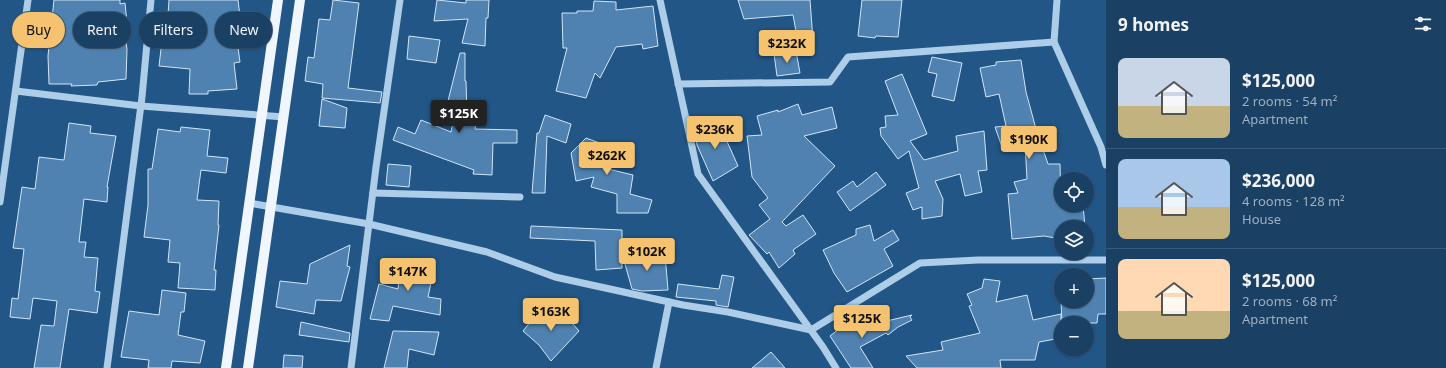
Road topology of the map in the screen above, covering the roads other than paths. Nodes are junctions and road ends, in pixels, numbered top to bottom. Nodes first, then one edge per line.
1 (28, 0) edge
2 (151, 0) edge
3 (278, 0) edge
4 (300, 0) edge
5 (400, 0) edge
6 (660, 0) edge
7 (1057, 0) edge
8 (1054, 42) junction
9 (678, 84) junction
10 (16, 91) junction
11 (141, 106) junction
12 (262, 116) junction
13 (284, 117) junction
14 (1106, 165) edge
15 (373, 193) junction
16 (520, 197) dead end
17 (0, 202) edge
18 (249, 203) junction
19 (271, 206) junction
20 (369, 224) junction
21 (1106, 260) edge
22 (669, 302) junction
23 (811, 330) junction
24 (108, 368) edge
25 (226, 368) edge
26 (248, 368) edge
27 (351, 368) edge
28 (656, 368) edge
29 (836, 368) edge

1 - 10 street
2 - 11 street
3 - 12 main road
4 - 13 main road
5 - 15 street
6 - 9 street
7 - 8 street
8 - 9 street
8 - 14 street
9 - 23 street
10 - 11 street
10 - 17 street
11 - 12 street
11 - 24 street
12 - 13 street
12 - 18 main road
13 - 19 main road
15 - 16 street
15 - 20 street
18 - 19 street
18 - 25 main road
19 - 20 street
19 - 26 main road
20 - 22 street
20 - 27 street
21 - 23 street
22 - 23 street
22 - 28 street
23 - 29 street

